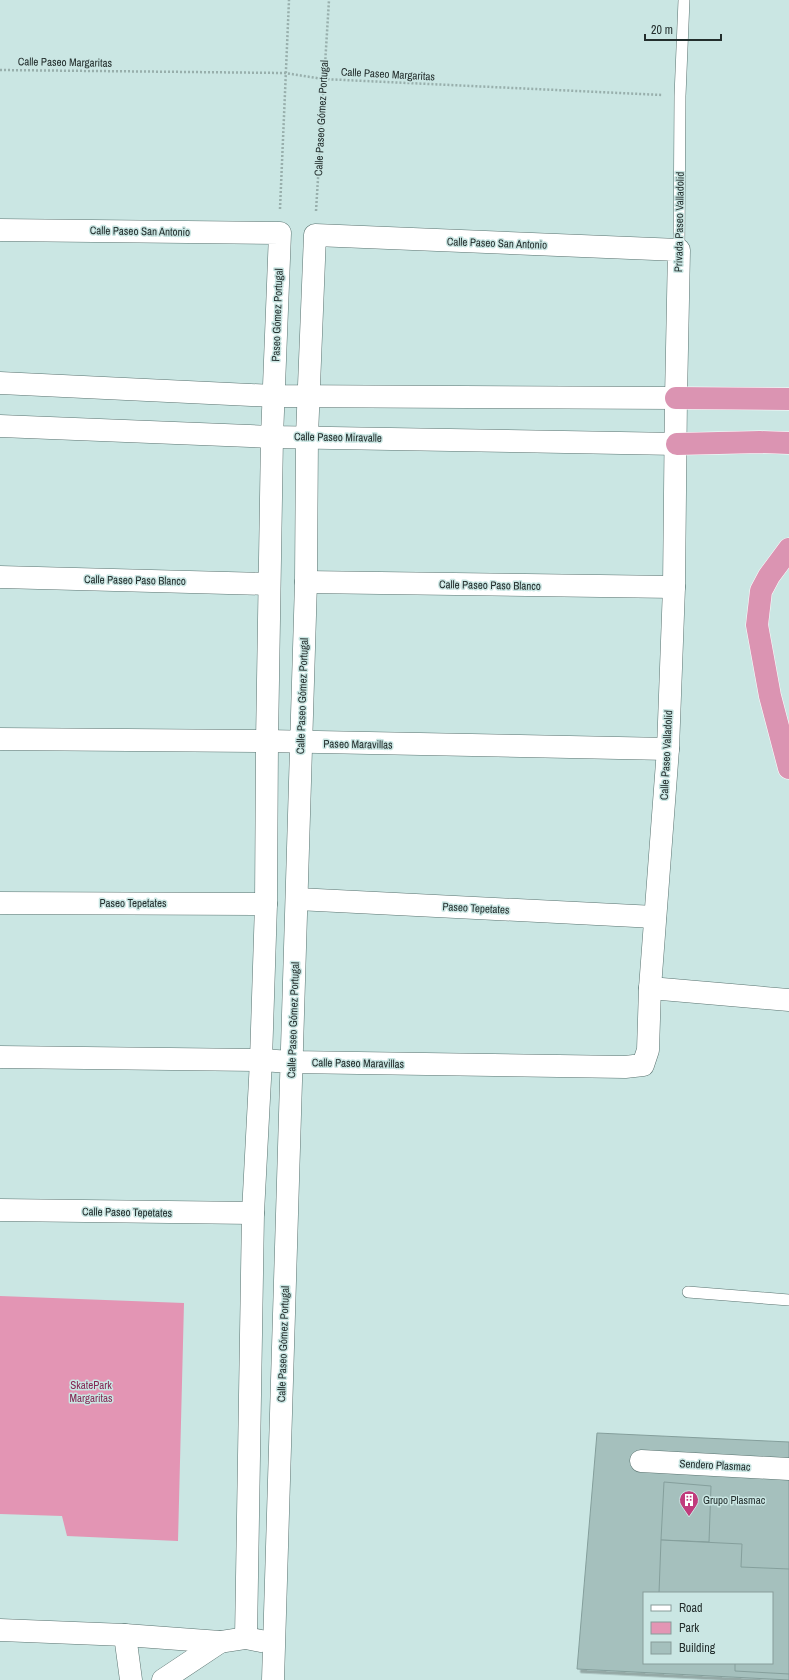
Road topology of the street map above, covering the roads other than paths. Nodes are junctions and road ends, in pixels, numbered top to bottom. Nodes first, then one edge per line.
1 (684, 0) edge
2 (0, 230) edge
3 (280, 233) joint
4 (679, 250) junction
5 (0, 383) edge
6 (274, 396) junction
7 (308, 396) junction
8 (676, 398) junction
9 (789, 399) edge
10 (0, 426) edge
11 (307, 436) junction
12 (272, 437) junction
13 (789, 443) edge
14 (676, 444) junction
15 (789, 549) edge
16 (0, 577) edge
17 (306, 582) junction
18 (269, 584) junction
19 (674, 587) junction
20 (0, 739) edge
21 (267, 741) junction
22 (301, 743) junction
23 (668, 749) junction
24 (789, 768) edge
25 (297, 899) junction
26 (0, 903) edge
27 (266, 904) junction
28 (655, 917) junction
29 (650, 988) junction
30 (789, 1000) edge
31 (0, 1057) edge
32 (261, 1060) junction
33 (291, 1062) junction
34 (643, 1065) joint
35 (0, 1210) edge
36 (253, 1214) junction
37 (688, 1292) dead end
38 (789, 1300) edge
39 (641, 1461) dead end
40 (789, 1469) edge
41 (0, 1630) edge
42 (125, 1635) junction
43 (246, 1638) junction
44 (220, 1642) junction
45 (274, 1643) junction
46 (131, 1680) edge
47 (163, 1680) edge
48 (273, 1680) edge

1 - 4 lane, Privada Paseo Valladolid
2 - 3 street, Calle Paseo San Antonio
3 - 6 street, Paseo Gómez Portugal
4 - 7 street, Calle Paseo San Antonio
4 - 8 street, Privada Paseo Valladolid
5 - 6 street
6 - 7 street
6 - 12 street
7 - 8 street
7 - 11 street, Calle Paseo Gómez Portugal
8 - 9 highway
8 - 14 street, Privada Paseo Valladolid
10 - 12 street, Calle Paseo Miravalle
11 - 12 street, Calle Paseo Miravalle
11 - 14 street, Calle Paseo Miravalle
11 - 17 street, Calle Paseo Gómez Portugal
12 - 18 street
13 - 14 highway
14 - 19 street, Calle Paseo Valladolid
15 - 24 highway
16 - 18 street, Calle Paseo Paso Blanco
17 - 19 street, Calle Paseo Paso Blanco
17 - 22 street, Calle Paseo Gómez Portugal
18 - 21 street
19 - 23 street, Calle Paseo Valladolid
20 - 21 street, Paseo Maravillas
21 - 22 street, Paseo Maravillas
21 - 27 street
22 - 23 street, Paseo Maravillas
22 - 25 street, Calle Paseo Gómez Portugal
23 - 28 street, Calle Paseo Valladolid
25 - 28 street, Paseo Tepetates
25 - 33 street, Calle Paseo Gómez Portugal
26 - 27 street, Paseo Tepetates
27 - 32 street
28 - 29 street, Calle Paseo Valladolid
29 - 30 street
29 - 34 street, Calle Paseo Valladolid
31 - 32 street, Calle Paseo Maravillas
32 - 33 street, Calle Paseo Maravillas
32 - 36 street
33 - 34 street, Calle Paseo Maravillas
33 - 45 street, Calle Paseo Gómez Portugal
35 - 36 street, Calle Paseo Tepetates
36 - 43 street
37 - 38 lane
39 - 40 street, Sendero Plasmac
41 - 42 street
42 - 44 street
42 - 46 street
43 - 44 street
43 - 45 street
44 - 47 street
45 - 48 street, Calle Paseo Gómez Portugal

